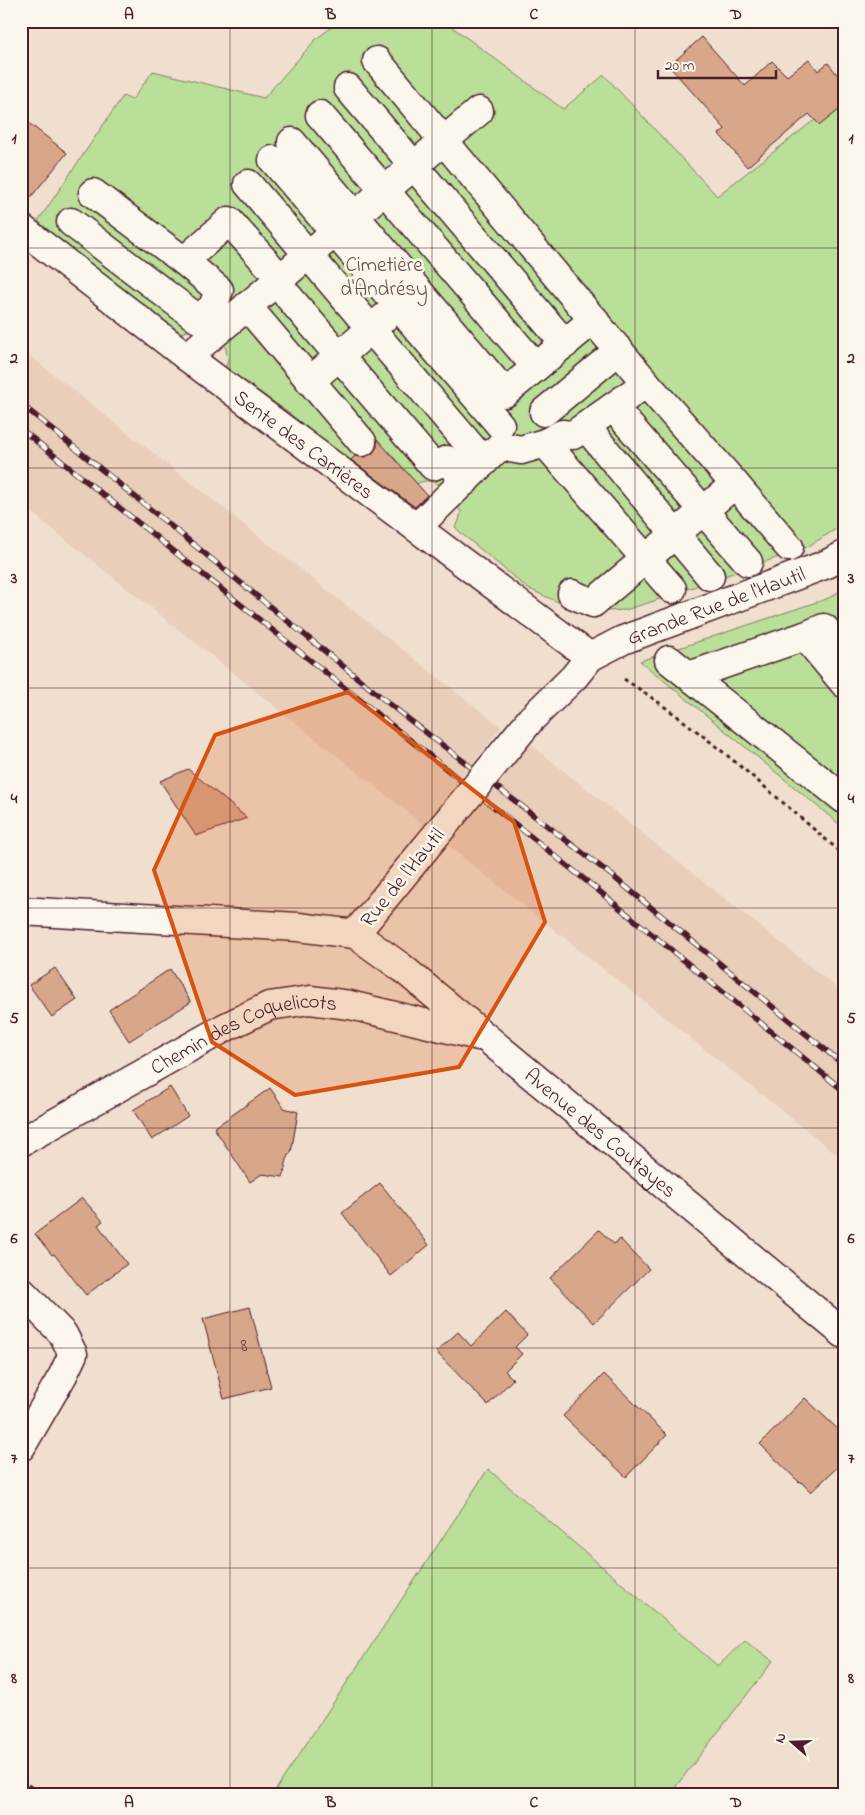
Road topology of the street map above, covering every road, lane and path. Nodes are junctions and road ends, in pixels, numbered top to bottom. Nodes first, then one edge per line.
1 (377, 61) dead end
2 (348, 88) dead end
3 (479, 111) dead end
4 (320, 115) dead end
5 (444, 140) junction
6 (282, 151) dead end
7 (414, 166) junction
8 (248, 184) dead end
9 (385, 190) junction
10 (93, 193) dead end
11 (506, 215) junction
12 (70, 222) dead end
13 (345, 224) junction
14 (21, 228) edge
15 (477, 240) junction
16 (308, 255) junction
17 (184, 261) junction
18 (448, 264) junction
19 (278, 280) junction
20 (408, 298) junction
21 (230, 311) junction
22 (594, 320) junction
23 (371, 329) junction
24 (565, 344) junction
25 (619, 350) junction
26 (339, 356) junction
27 (187, 357) junction
28 (310, 380) junction
29 (520, 381) junction
30 (646, 383) junction
31 (613, 407) junction
32 (544, 412) junction
33 (564, 435) junction
34 (362, 442) dead end
35 (488, 453) junction
36 (735, 484) junction
37 (703, 510) junction
38 (417, 527) junction
39 (676, 534) junction
40 (789, 547) dead end
41 (844, 555) edge
42 (646, 559) junction
43 (748, 562) dead end
44 (710, 576) dead end
45 (672, 589) dead end
46 (572, 594) dead end
47 (805, 636) junction
48 (844, 650) edge
49 (590, 657) junction
50 (844, 684) edge
51 (844, 800) edge
52 (844, 855) edge
53 (21, 911) edge
54 (356, 934) junction
55 (484, 1037) junction
56 (21, 1142) edge
57 (21, 1291) edge
58 (844, 1334) edge
59 (21, 1447) edge
60 (21, 1781) edge
61 (43, 1794) edge

1 - 5 street
2 - 7 street
3 - 5 street
4 - 9 street
5 - 7 street
5 - 11 street
6 - 13 street
7 - 9 street
7 - 15 street
8 - 16 street
9 - 13 street
9 - 18 street
10 - 17 street
11 - 15 street
11 - 22 street
12 - 21 street
13 - 16 street
13 - 20 street
14 - 27 street, Sente des Carrières
15 - 18 street
15 - 24 street
16 - 19 street
16 - 23 street
17 - 19 street
17 - 21 street
18 - 20 street
18 - 29 street
19 - 21 street
19 - 26 street
20 - 23 street
20 - 29 street
20 - 35 street
21 - 27 street
21 - 28 street
22 - 24 street
22 - 25 street
23 - 26 street
23 - 35 street
24 - 29 street
25 - 30 street
25 - 32 street
26 - 28 street
26 - 35 street
27 - 38 street, Sente des Carrières
28 - 34 street
29 - 32 street
29 - 35 street
30 - 31 street
30 - 36 street
31 - 33 street
31 - 37 street
32 - 33 street
33 - 35 street
33 - 39 street
33 - 42 street
35 - 38 street
36 - 37 street
36 - 40 street
37 - 39 street
37 - 43 street
38 - 49 street, Sente des Carrières
39 - 42 street
39 - 44 street
41 - 49 street, Grande Rue de l'Hautil
42 - 45 street
42 - 46 street
47 - 48 street
47 - 50 street
47 - 51 street
49 - 52 path
49 - 54 street, Rue de l'Hautil, bridge
53 - 54 street, Rue de l'Hautil
54 - 55 street, Avenue des Coutayes
55 - 56 street, Chemin des Coquelicots
55 - 58 street, Avenue des Coutayes
57 - 59 street
60 - 61 path

